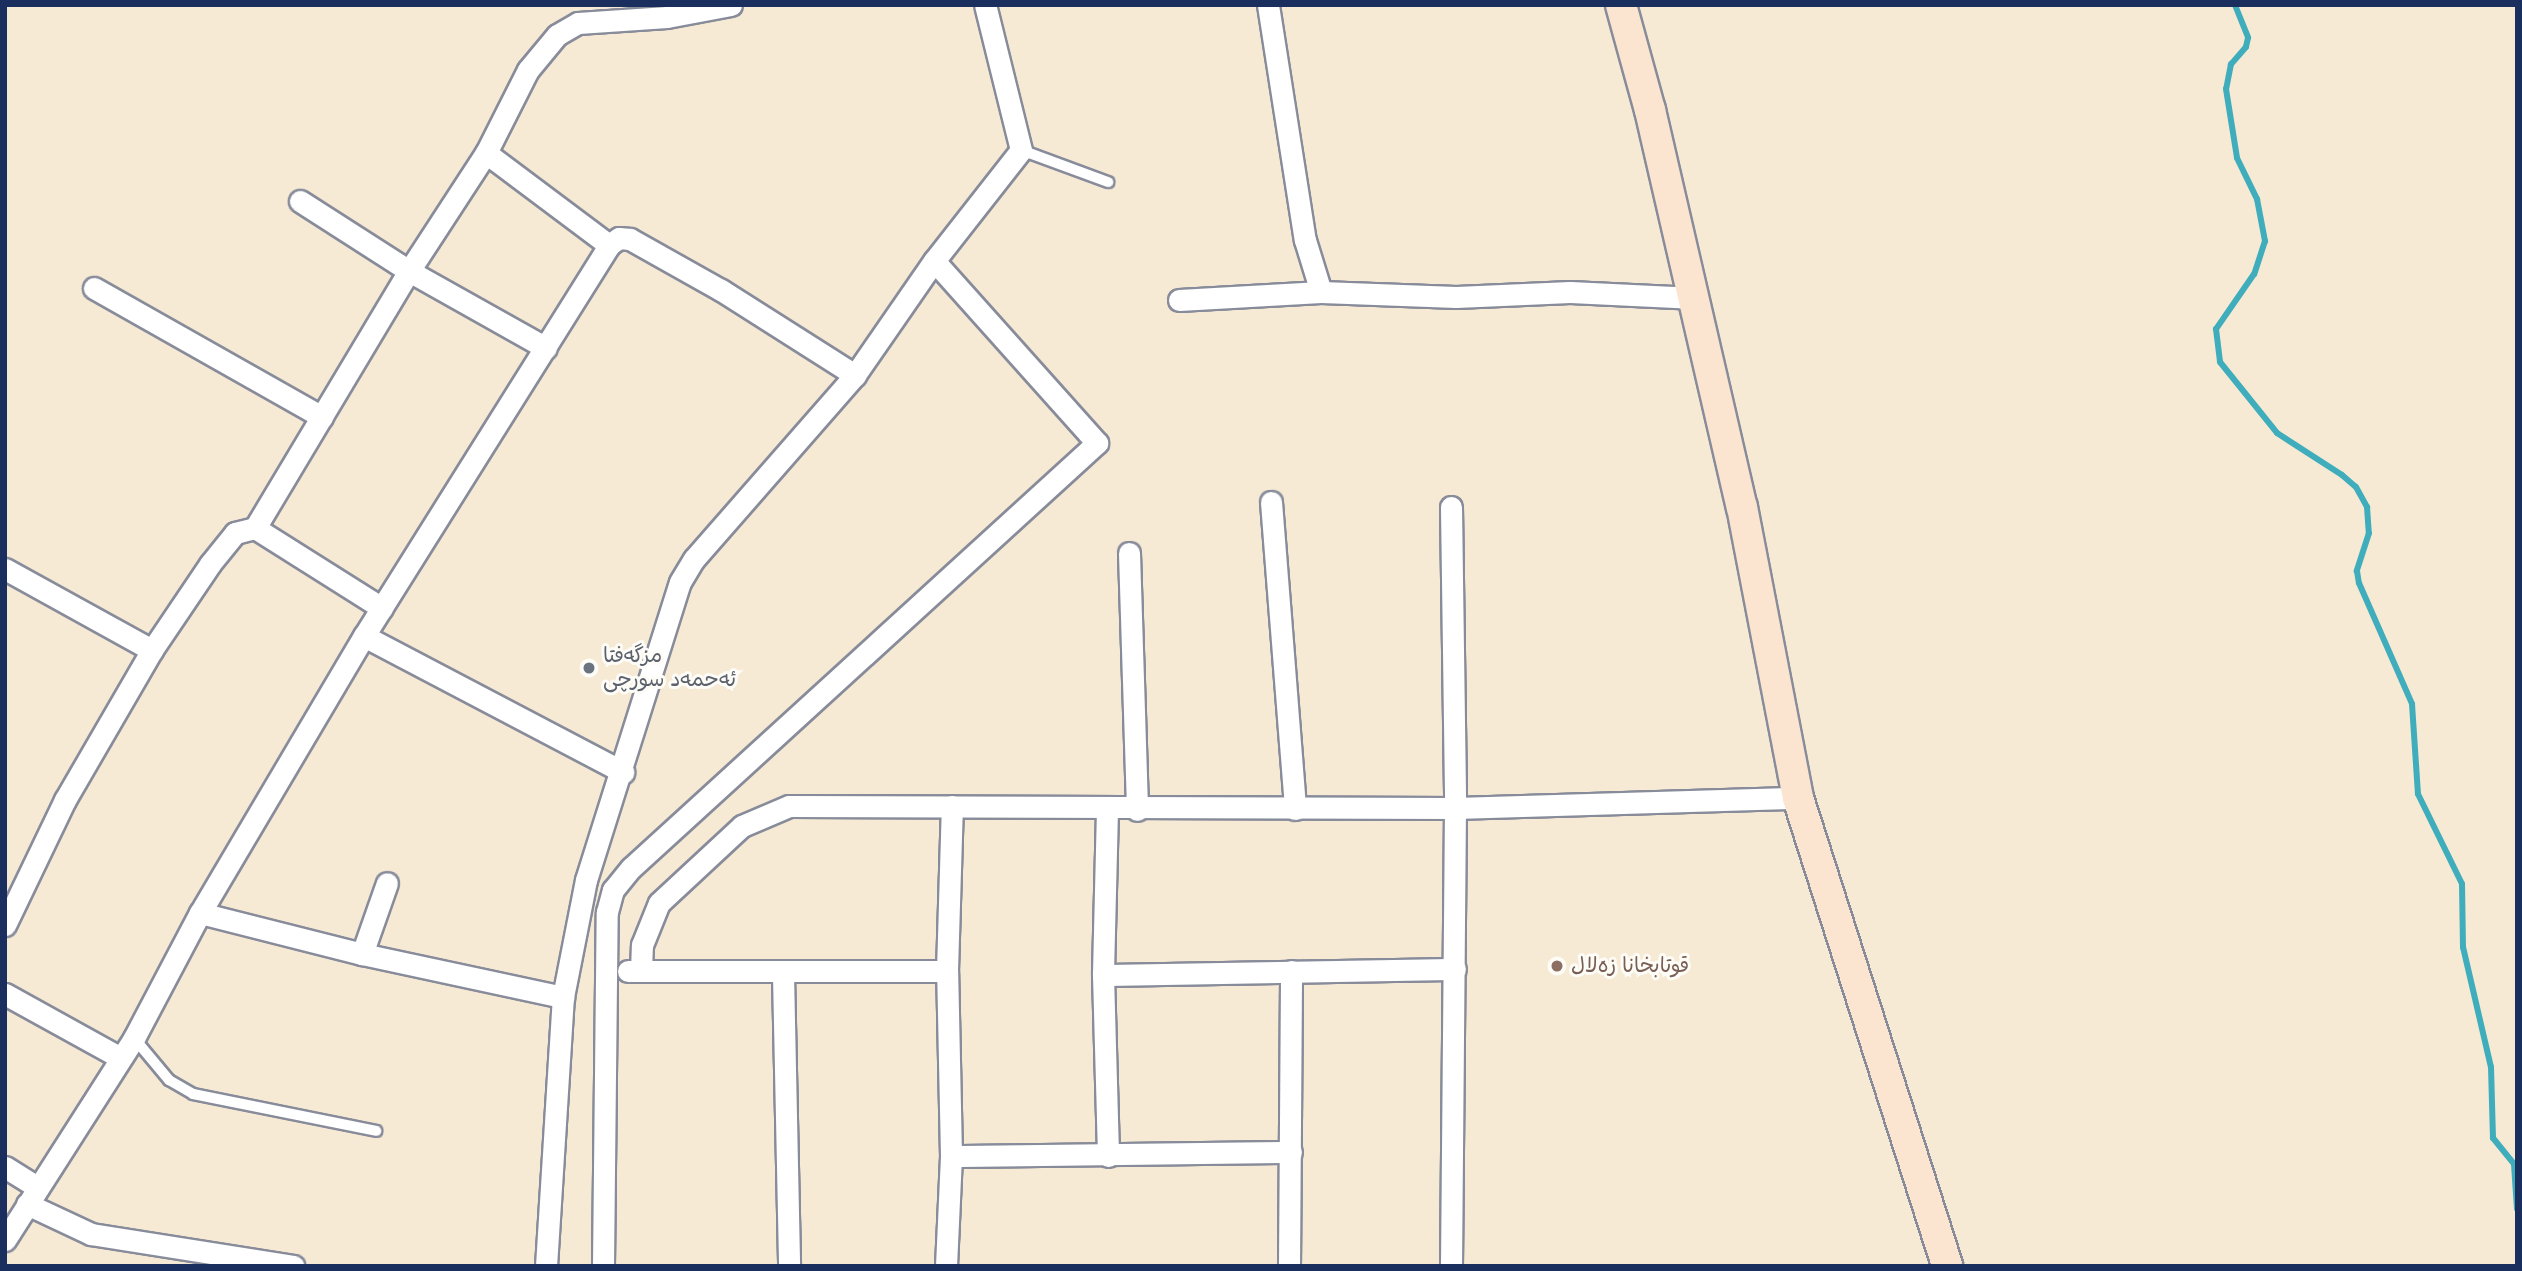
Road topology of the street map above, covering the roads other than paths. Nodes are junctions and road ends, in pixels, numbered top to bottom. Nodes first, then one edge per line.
1 (731, 5) edge
2 (985, 5) edge
3 (1268, 5) edge
4 (1621, 5) edge
5 (1021, 150) junction
6 (485, 153) junction
7 (1108, 182) dead end
8 (300, 201) dead end
9 (609, 245) junction
10 (934, 261) junction
11 (409, 271) junction
12 (94, 288) dead end
13 (1321, 292) junction
14 (1692, 298) junction
15 (1180, 300) dead end
16 (546, 348) junction
17 (855, 376) junction
18 (322, 417) junction
19 (1271, 502) dead end
20 (1451, 507) dead end
21 (255, 528) junction
22 (1129, 554) dead end
23 (5, 569) edge
24 (382, 608) junction
25 (364, 636) junction
26 (152, 650) junction
27 (623, 772) junction
28 (1798, 798) junction
29 (952, 806) junction
30 (1455, 808) junction
31 (1107, 809) junction
32 (1295, 809) junction
33 (1137, 810) junction
34 (387, 883) dead end
35 (200, 913) junction
36 (5, 925) edge
37 (362, 954) junction
38 (1455, 969) junction
39 (609, 970) junction
40 (640, 971) junction
41 (947, 971) junction
42 (1291, 971) junction
43 (783, 974) junction
44 (1103, 975) junction
45 (5, 994) edge
46 (562, 997) junction
47 (134, 1038) junction
48 (119, 1057) junction
49 (376, 1130) dead end
50 (1292, 1152) junction
51 (951, 1156) junction
52 (1108, 1156) junction
53 (5, 1167) edge
54 (32, 1196) junction
55 (5, 1240) edge
56 (293, 1266) edge
57 (546, 1266) edge
58 (603, 1266) edge
59 (789, 1266) edge
60 (946, 1266) edge
61 (1289, 1266) edge
62 (1451, 1266) edge
63 (1947, 1266) edge

1 - 6 street
2 - 5 street
3 - 13 street
4 - 14 main road
5 - 7 lane
5 - 10 street
6 - 9 street
6 - 11 street
8 - 11 street
9 - 16 street
9 - 17 street
10 - 17 street
10 - 39 street
11 - 16 street
11 - 18 street
12 - 18 street
13 - 14 street
13 - 15 street
14 - 28 main road
16 - 24 street
17 - 27 street
18 - 21 street
19 - 32 street
20 - 30 street
21 - 24 street
21 - 26 street
22 - 33 street
23 - 26 street
24 - 25 street
25 - 27 street
25 - 35 street
26 - 36 street
27 - 46 street
28 - 30 street
28 - 63 main road
29 - 31 street
29 - 40 street
29 - 41 street
30 - 32 street
30 - 38 street
31 - 33 street
31 - 44 street
32 - 33 street
34 - 37 street
35 - 37 street
35 - 47 street
37 - 46 street
38 - 42 street
38 - 62 street
39 - 40 street
39 - 58 street
40 - 43 street
41 - 43 street
41 - 51 street
42 - 44 street
42 - 50 street
43 - 59 street
44 - 52 street
45 - 48 street
46 - 57 street
47 - 48 street
47 - 49 lane
48 - 54 street
50 - 52 street
50 - 61 street
51 - 52 street
51 - 60 street
53 - 54 street
54 - 55 street
54 - 56 street

